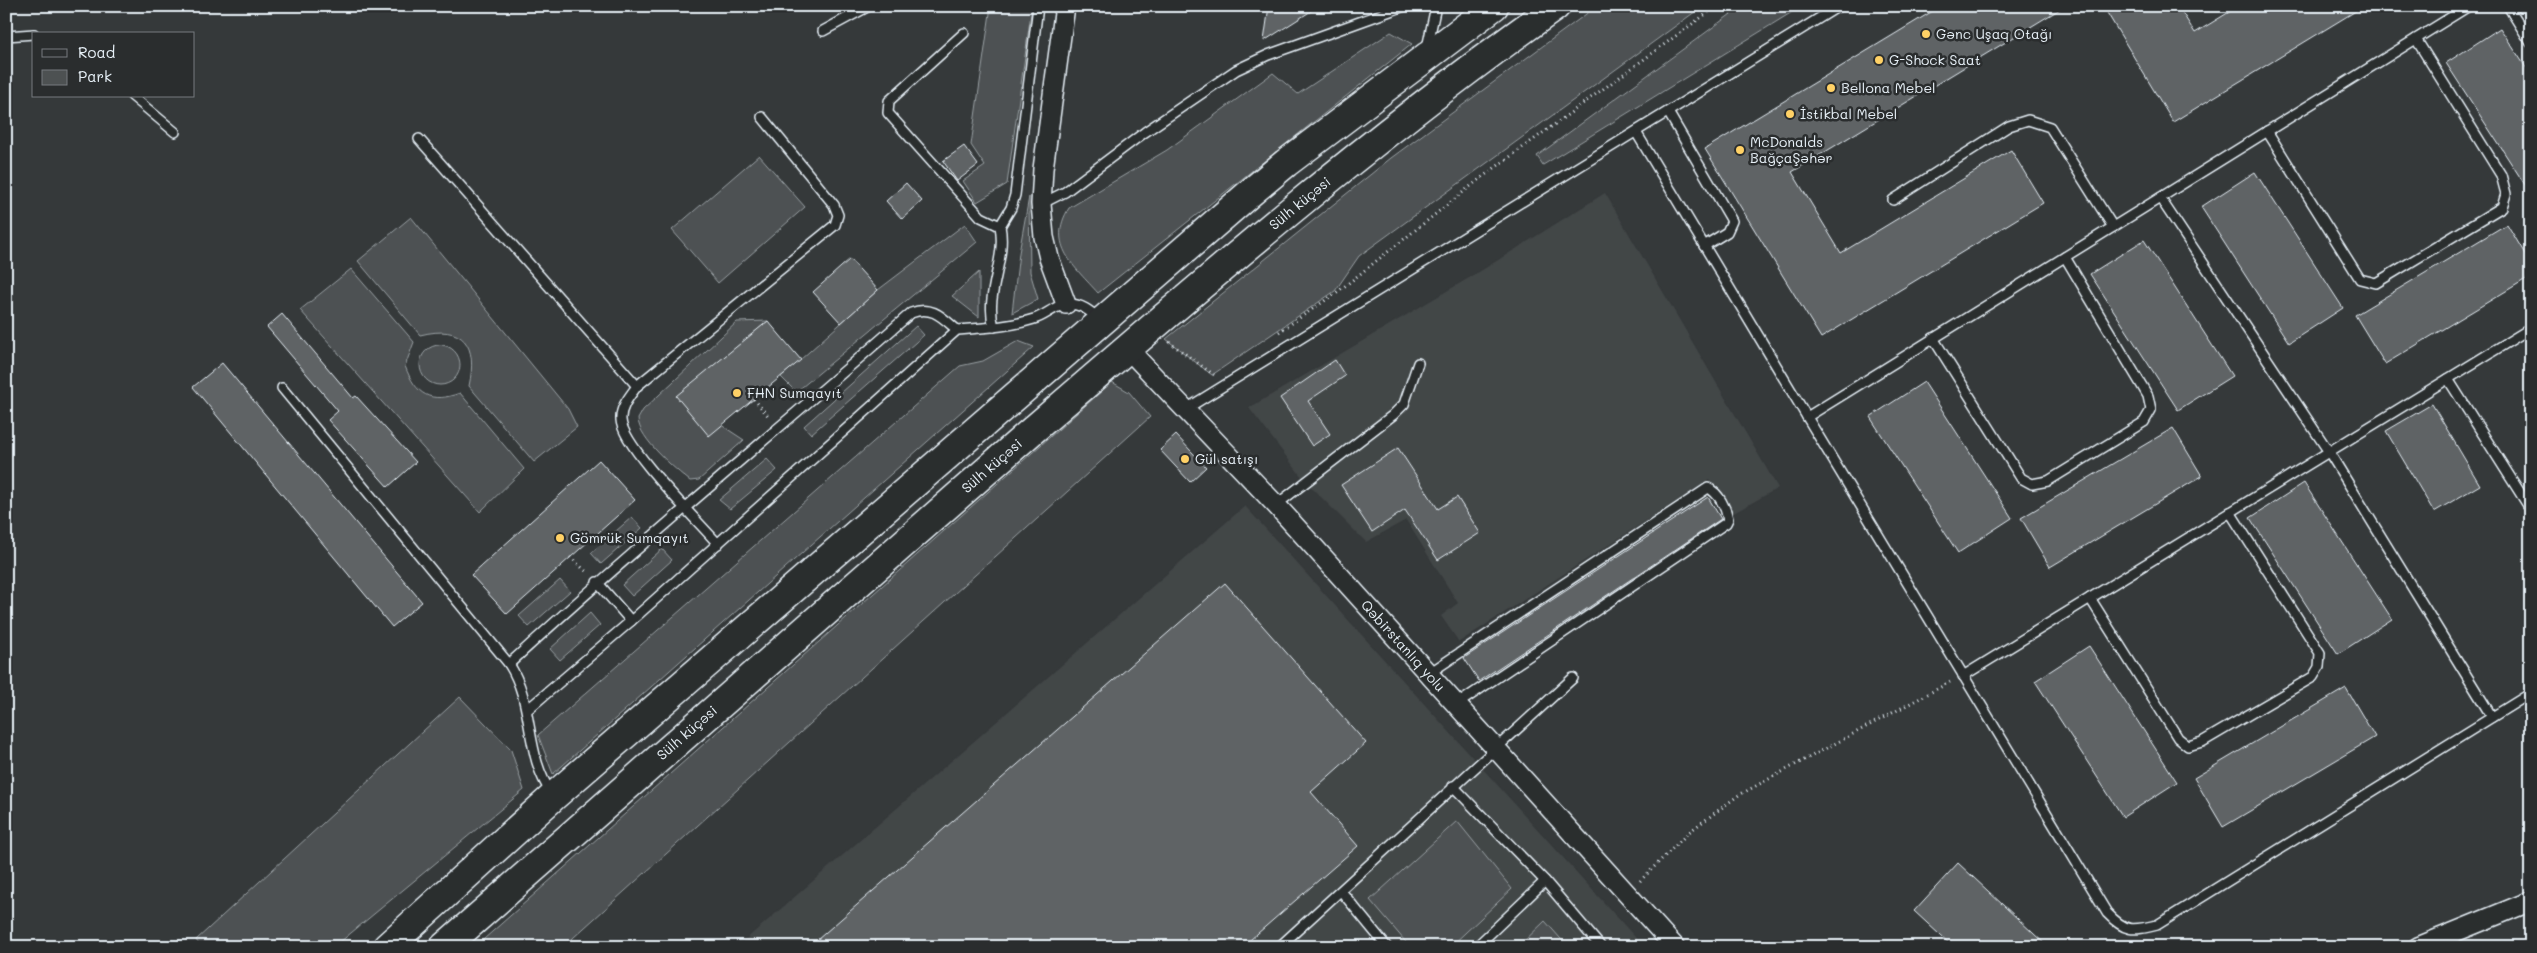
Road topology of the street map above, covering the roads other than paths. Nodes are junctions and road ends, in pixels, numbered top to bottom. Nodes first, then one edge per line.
1 (869, 6) edge
2 (1038, 6) edge
3 (1065, 6) edge
4 (1404, 6) edge
5 (1436, 6) edge
6 (1494, 6) edge
7 (1556, 6) edge
8 (1839, 6) edge
9 (2469, 6) edge
10 (2508, 6) edge
11 (824, 31) dead end
12 (964, 33) dead end
13 (32, 34) edge
14 (6, 36) edge
15 (2416, 39) junction
16 (2531, 43) edge
17 (1425, 58) junction
18 (134, 98) edge
19 (1668, 112) junction
20 (762, 117) dead end
21 (2268, 131) junction
22 (175, 132) dead end
23 (1636, 132) junction
24 (419, 139) dead end
25 (2160, 198) junction
26 (1893, 200) dead end
27 (1041, 204) junction
28 (1000, 226) junction
29 (2113, 227) junction
30 (1704, 246) junction
31 (2065, 257) junction
32 (1066, 304) junction
33 (1101, 321) junction
34 (994, 327) junction
35 (2531, 328) edge
36 (957, 330) junction
37 (1933, 338) junction
38 (1127, 348) junction
39 (1418, 363) dead end
40 (2448, 379) junction
41 (637, 386) junction
42 (282, 388) dead end
43 (1186, 409) junction
44 (1807, 417) junction
45 (2329, 452) junction
46 (1276, 505) junction
47 (686, 508) junction
48 (2531, 510) edge
49 (2230, 512) junction
50 (718, 544) junction
51 (597, 582) junction
52 (2090, 598) junction
53 (631, 620) junction
54 (509, 664) junction
55 (1428, 674) junction
56 (1963, 676) junction
57 (1572, 678) dead end
58 (2531, 694) edge
59 (1456, 705) junction
60 (527, 710) junction
61 (2492, 717) junction
62 (1495, 749) junction
63 (1453, 786) junction
64 (554, 796) junction
65 (1545, 881) junction
66 (1341, 890) junction
67 (2531, 901) edge
68 (387, 947) edge
69 (444, 947) edge
70 (1279, 947) edge
71 (1388, 947) edge
72 (1476, 947) edge
73 (1601, 947) edge
74 (1675, 947) edge
75 (2418, 947) edge

1 - 11 lane
2 - 28 lane
3 - 27 street
4 - 27 lane
5 - 17 lane
6 - 17 highway
7 - 38 highway, Sülh küçəsi
8 - 19 lane
9 - 15 lane
10 - 16 lane
12 - 28 lane
13 - 14 lane
15 - 21 lane
15 - 21 lane
17 - 33 highway
18 - 22 lane
19 - 23 lane
19 - 30 lane
20 - 41 lane
21 - 25 lane
23 - 30 lane
23 - 43 lane
24 - 41 lane
25 - 29 lane
25 - 45 lane
26 - 29 lane
27 - 32 street
28 - 34 lane
29 - 31 lane
30 - 44 lane
31 - 37 lane
31 - 37 lane
32 - 33 lane
32 - 34 lane
33 - 38 highway
33 - 64 highway
34 - 36 lane
35 - 40 lane
36 - 47 lane
36 - 50 lane
37 - 44 lane
38 - 43 street, Qəbirstanlıq yolu
38 - 69 highway, Sülh küçəsi
39 - 46 lane
40 - 45 lane
40 - 48 lane
41 - 47 lane
42 - 54 lane
43 - 46 street, Qəbirstanlıq yolu
44 - 56 lane
45 - 49 lane
45 - 61 lane
46 - 55 street, Qəbirstanlıq yolu
47 - 50 lane
47 - 51 lane
49 - 52 lane
49 - 52 lane
50 - 53 lane
51 - 53 lane
51 - 54 lane
52 - 56 lane
53 - 60 lane
54 - 60 lane
55 - 59 street, Qəbirstanlıq yolu
55 - 59 lane
56 - 61 lane
57 - 62 lane
58 - 61 lane
59 - 62 street, Qəbirstanlıq yolu
60 - 64 lane
62 - 63 lane
62 - 74 street, Qəbirstanlıq yolu
63 - 65 lane
63 - 66 lane
64 - 68 highway
65 - 72 lane
65 - 73 lane
66 - 70 lane
66 - 71 lane
67 - 75 street

